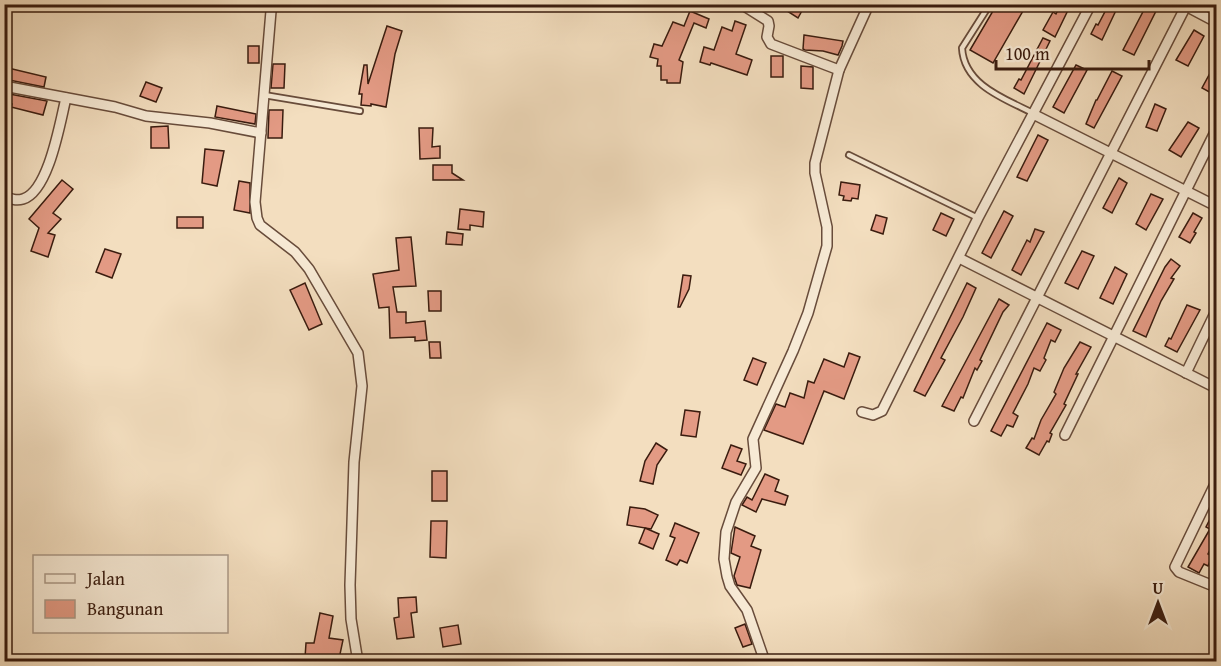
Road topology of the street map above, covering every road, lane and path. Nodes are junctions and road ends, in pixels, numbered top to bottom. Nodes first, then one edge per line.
1 (273, 4) edge
2 (741, 4) edge
3 (869, 4) edge
4 (990, 4) edge
5 (1091, 4) edge
6 (1185, 5) edge
7 (1216, 22) edge
8 (839, 70) junction
9 (4, 86) edge
10 (264, 95) junction
11 (66, 98) junction
12 (360, 111) dead end
13 (1034, 114) junction
14 (1216, 130) edge
15 (261, 133) junction
16 (1112, 153) junction
17 (849, 155) dead end
18 (1186, 190) junction
19 (4, 196) edge
20 (1216, 206) edge
21 (978, 218) junction
22 (959, 258) junction
23 (1038, 299) junction
24 (1216, 311) edge
25 (1113, 336) junction
26 (1185, 373) junction
27 (1216, 388) edge
28 (862, 412) dead end
29 (974, 421) dead end
30 (1065, 435) dead end
31 (1216, 482) edge
32 (1216, 587) edge
33 (358, 662) edge
34 (765, 662) edge

1 - 10 street
2 - 8 street
3 - 8 street
4 - 13 lane
5 - 13 street
6 - 7 street
6 - 16 street
8 - 34 street
9 - 11 street
10 - 12 lane
10 - 15 street
11 - 15 street
11 - 19 street
13 - 16 street
13 - 21 street
14 - 18 street
15 - 33 street
16 - 18 street
16 - 23 street
17 - 21 lane
18 - 20 street
18 - 25 street
21 - 22 street
22 - 23 street
22 - 28 street
23 - 25 street
23 - 29 street
24 - 26 street
25 - 26 street
25 - 30 street
26 - 27 street
31 - 32 street

